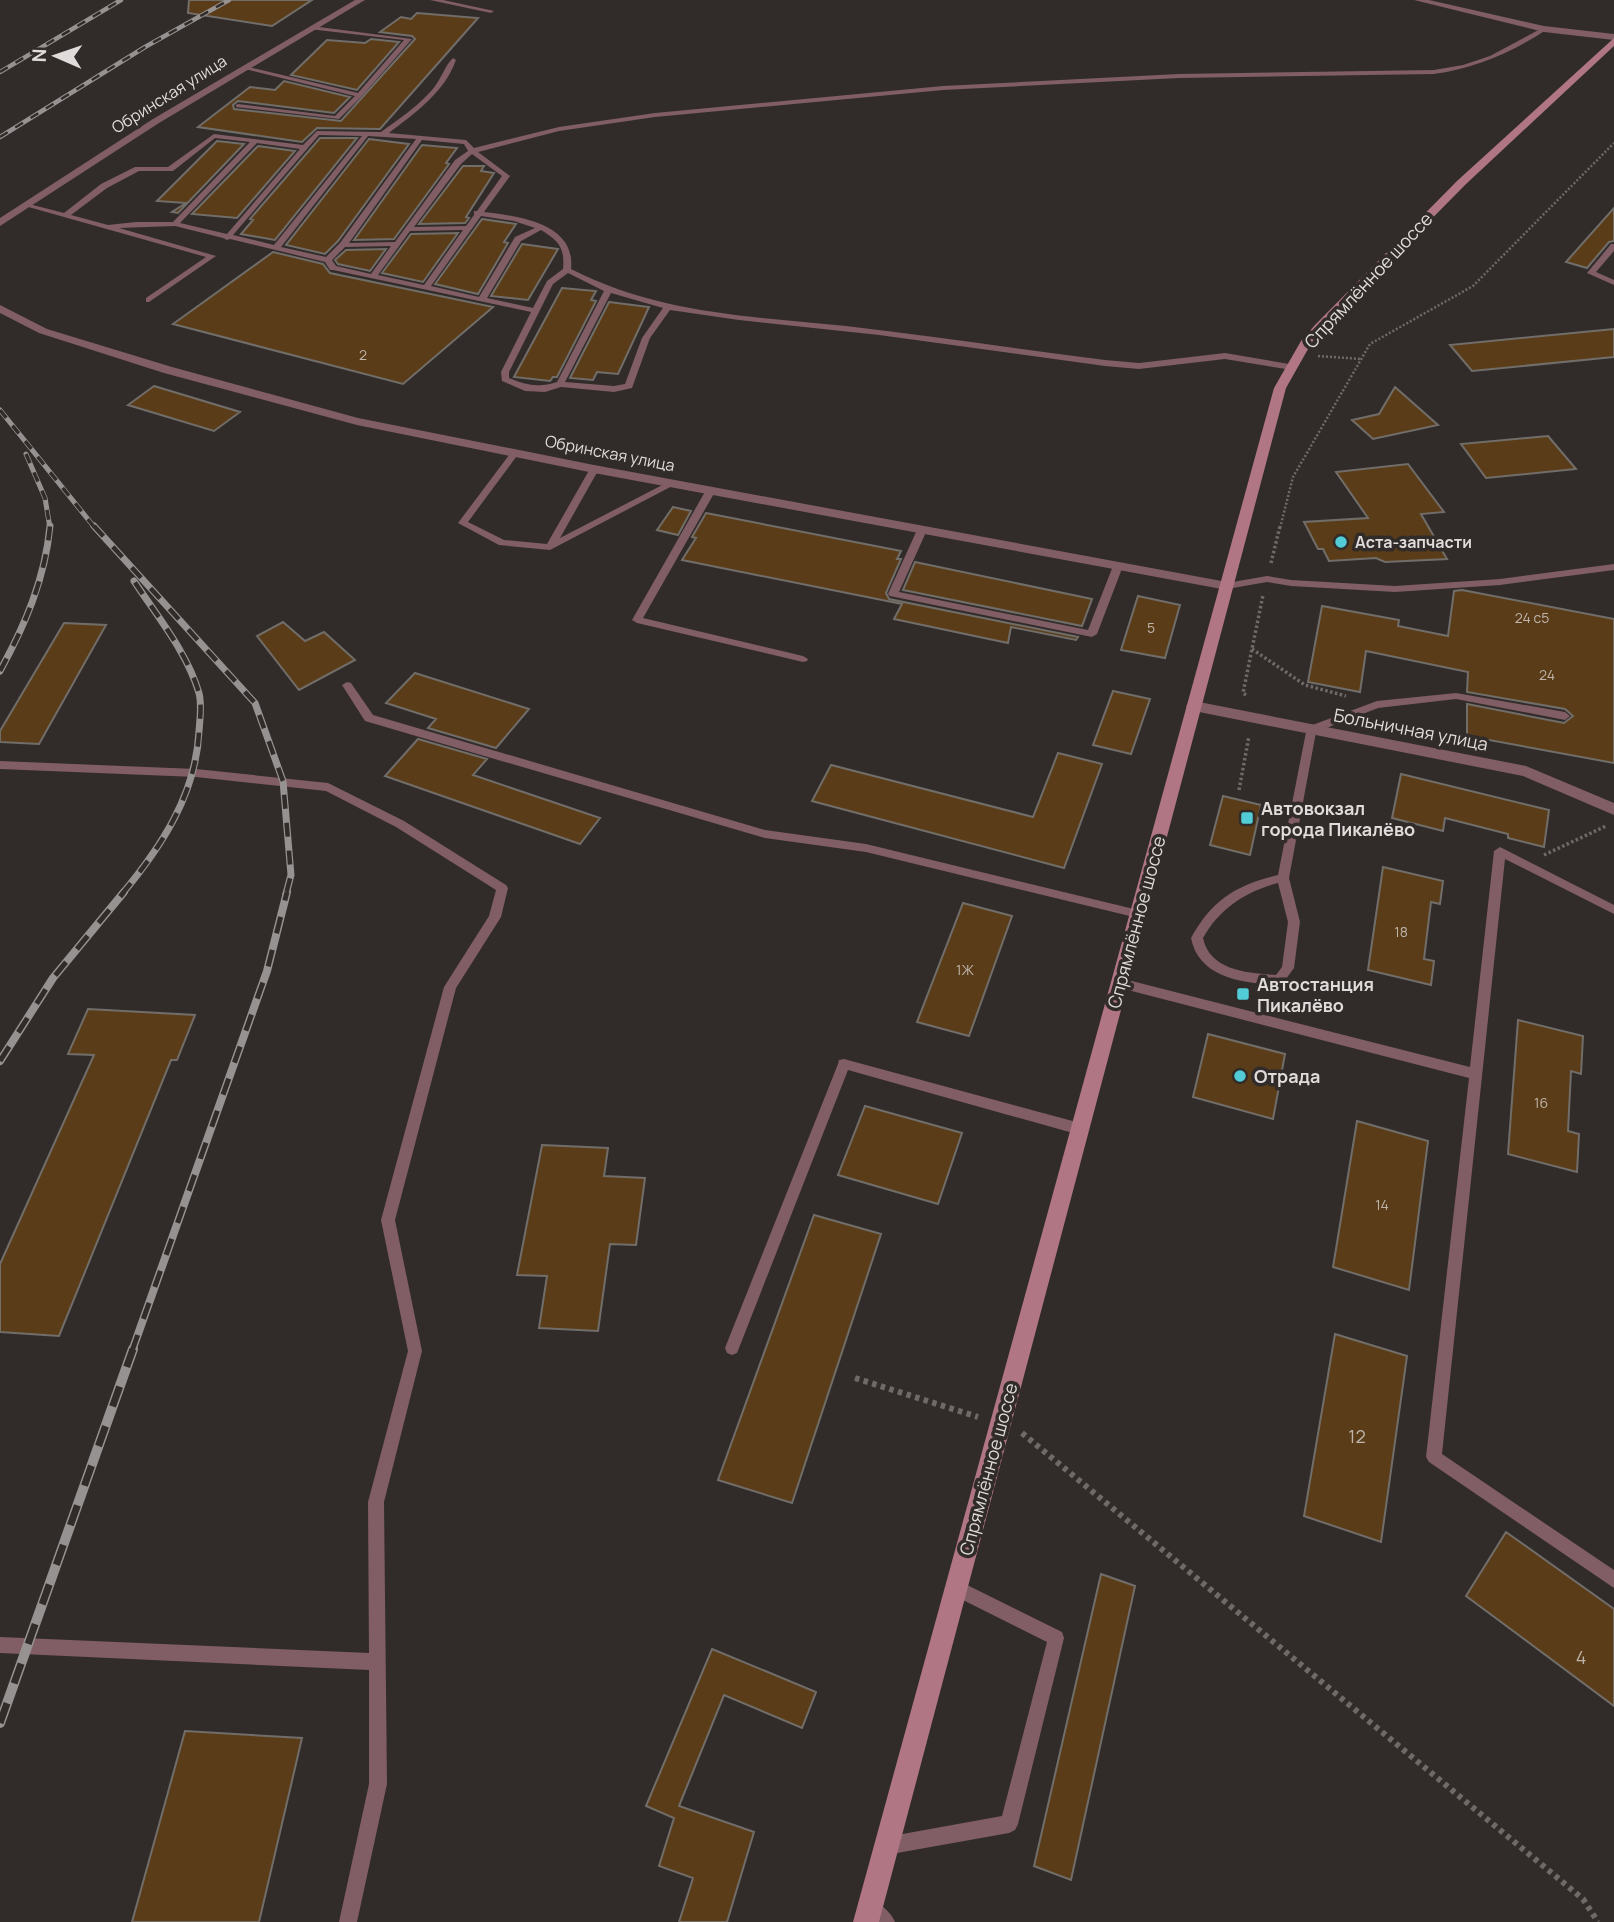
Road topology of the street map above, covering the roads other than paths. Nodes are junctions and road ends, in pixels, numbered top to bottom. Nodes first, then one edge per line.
1 (361, 0) edge
2 (433, 0) edge
3 (1421, 0) edge
4 (491, 11) dead end
5 (310, 28) junction
6 (1544, 29) junction
7 (1614, 39) edge
8 (453, 60) dead end
9 (244, 68) junction
10 (360, 95) junction
11 (239, 106) dead end
12 (383, 134) junction
13 (365, 136) junction
14 (420, 138) junction
15 (255, 141) junction
16 (303, 147) junction
17 (472, 151) junction
18 (29, 206) junction
19 (477, 213) junction
20 (67, 215) junction
21 (0, 223) edge
22 (175, 224) junction
23 (110, 228) junction
24 (467, 228) junction
25 (540, 228) junction
26 (408, 229) junction
27 (227, 238) junction
28 (396, 244) junction
29 (343, 245) junction
30 (1614, 246) edge
31 (275, 249) junction
32 (328, 260) junction
33 (567, 270) junction
34 (373, 276) junction
35 (1614, 283) edge
36 (426, 287) junction
37 (609, 289) junction
38 (482, 299) junction
39 (149, 300) dead end
40 (668, 307) junction
41 (0, 308) edge
42 (536, 311) junction
43 (1292, 366) junction
44 (560, 384) junction
45 (515, 453) junction
46 (594, 469) junction
47 (673, 483) junction
48 (711, 491) junction
49 (922, 530) junction
50 (550, 547) junction
51 (1118, 566) junction
52 (1614, 567) edge
53 (1227, 586) junction
54 (803, 659) dead end
55 (347, 685) dead end
56 (1194, 706) junction
57 (1564, 716) dead end
58 (1311, 730) junction
59 (0, 765) edge
60 (1612, 816) edge
61 (1283, 878) junction
62 (1614, 910) edge
63 (1138, 914) junction
64 (1120, 983) junction
65 (1475, 1074) junction
66 (1080, 1129) junction
67 (732, 1348) dead end
68 (1614, 1580) edge
69 (957, 1588) junction
70 (0, 1645) edge
71 (377, 1662) junction
72 (886, 1846) junction
73 (868, 1915) edge
74 (348, 1922) edge
75 (886, 1922) edge

1 - 5 street, Обринская улица
2 - 4 lane
3 - 6 street
5 - 9 street, Обринская улица
5 - 10 lane
6 - 7 street
6 - 17 lane
7 - 43 main road, Спрямлённое шоссе
8 - 12 lane
9 - 10 lane
9 - 18 street, Обринская улица
10 - 11 lane
12 - 13 lane
12 - 14 lane
13 - 16 lane
13 - 31 lane
14 - 17 lane
14 - 29 lane
15 - 16 lane
15 - 20 lane
15 - 22 lane
16 - 27 lane
17 - 19 lane
17 - 26 lane
18 - 20 lane
18 - 21 street, Обринская улица
19 - 24 lane
19 - 25 lane
20 - 23 lane
22 - 23 lane
22 - 27 lane
23 - 39 lane
24 - 26 lane
24 - 36 lane
25 - 33 lane
25 - 38 lane
26 - 28 lane
27 - 31 lane
28 - 29 lane
28 - 34 lane
29 - 32 lane
30 - 35 lane
31 - 32 lane
32 - 34 lane
33 - 37 lane
33 - 42 lane
34 - 36 lane
36 - 38 lane
37 - 40 lane
37 - 44 lane
38 - 42 lane
40 - 43 lane
40 - 44 lane
41 - 45 street, Обринская улица
42 - 44 lane
43 - 53 main road, Спрямлённое шоссе
45 - 46 street, Обринская улица
45 - 50 lane
46 - 47 street, Обринская улица
46 - 50 lane
47 - 48 street, Обринская улица
47 - 50 lane
48 - 49 street, Обринская улица
48 - 54 lane
49 - 51 street, Обринская улица
49 - 51 lane
51 - 53 street, Обринская улица
52 - 53 lane
53 - 56 main road, Спрямлённое шоссе
55 - 63 lane
56 - 58 street, Больничная улица
56 - 63 main road, Спрямлённое шоссе
57 - 58 lane
58 - 60 street, Больничная улица
58 - 61 lane
59 - 71 lane
61 - 61 lane
62 - 65 lane
63 - 64 main road, Спрямлённое шоссе
64 - 65 lane
64 - 66 main road, Спрямлённое шоссе
65 - 68 lane
66 - 67 lane
66 - 69 main road, Спрямлённое шоссе
69 - 72 main road, Спрямлённое шоссе
69 - 72 lane
70 - 71 lane
71 - 74 lane
72 - 73 main road, Спрямлённое шоссе
73 - 75 lane

